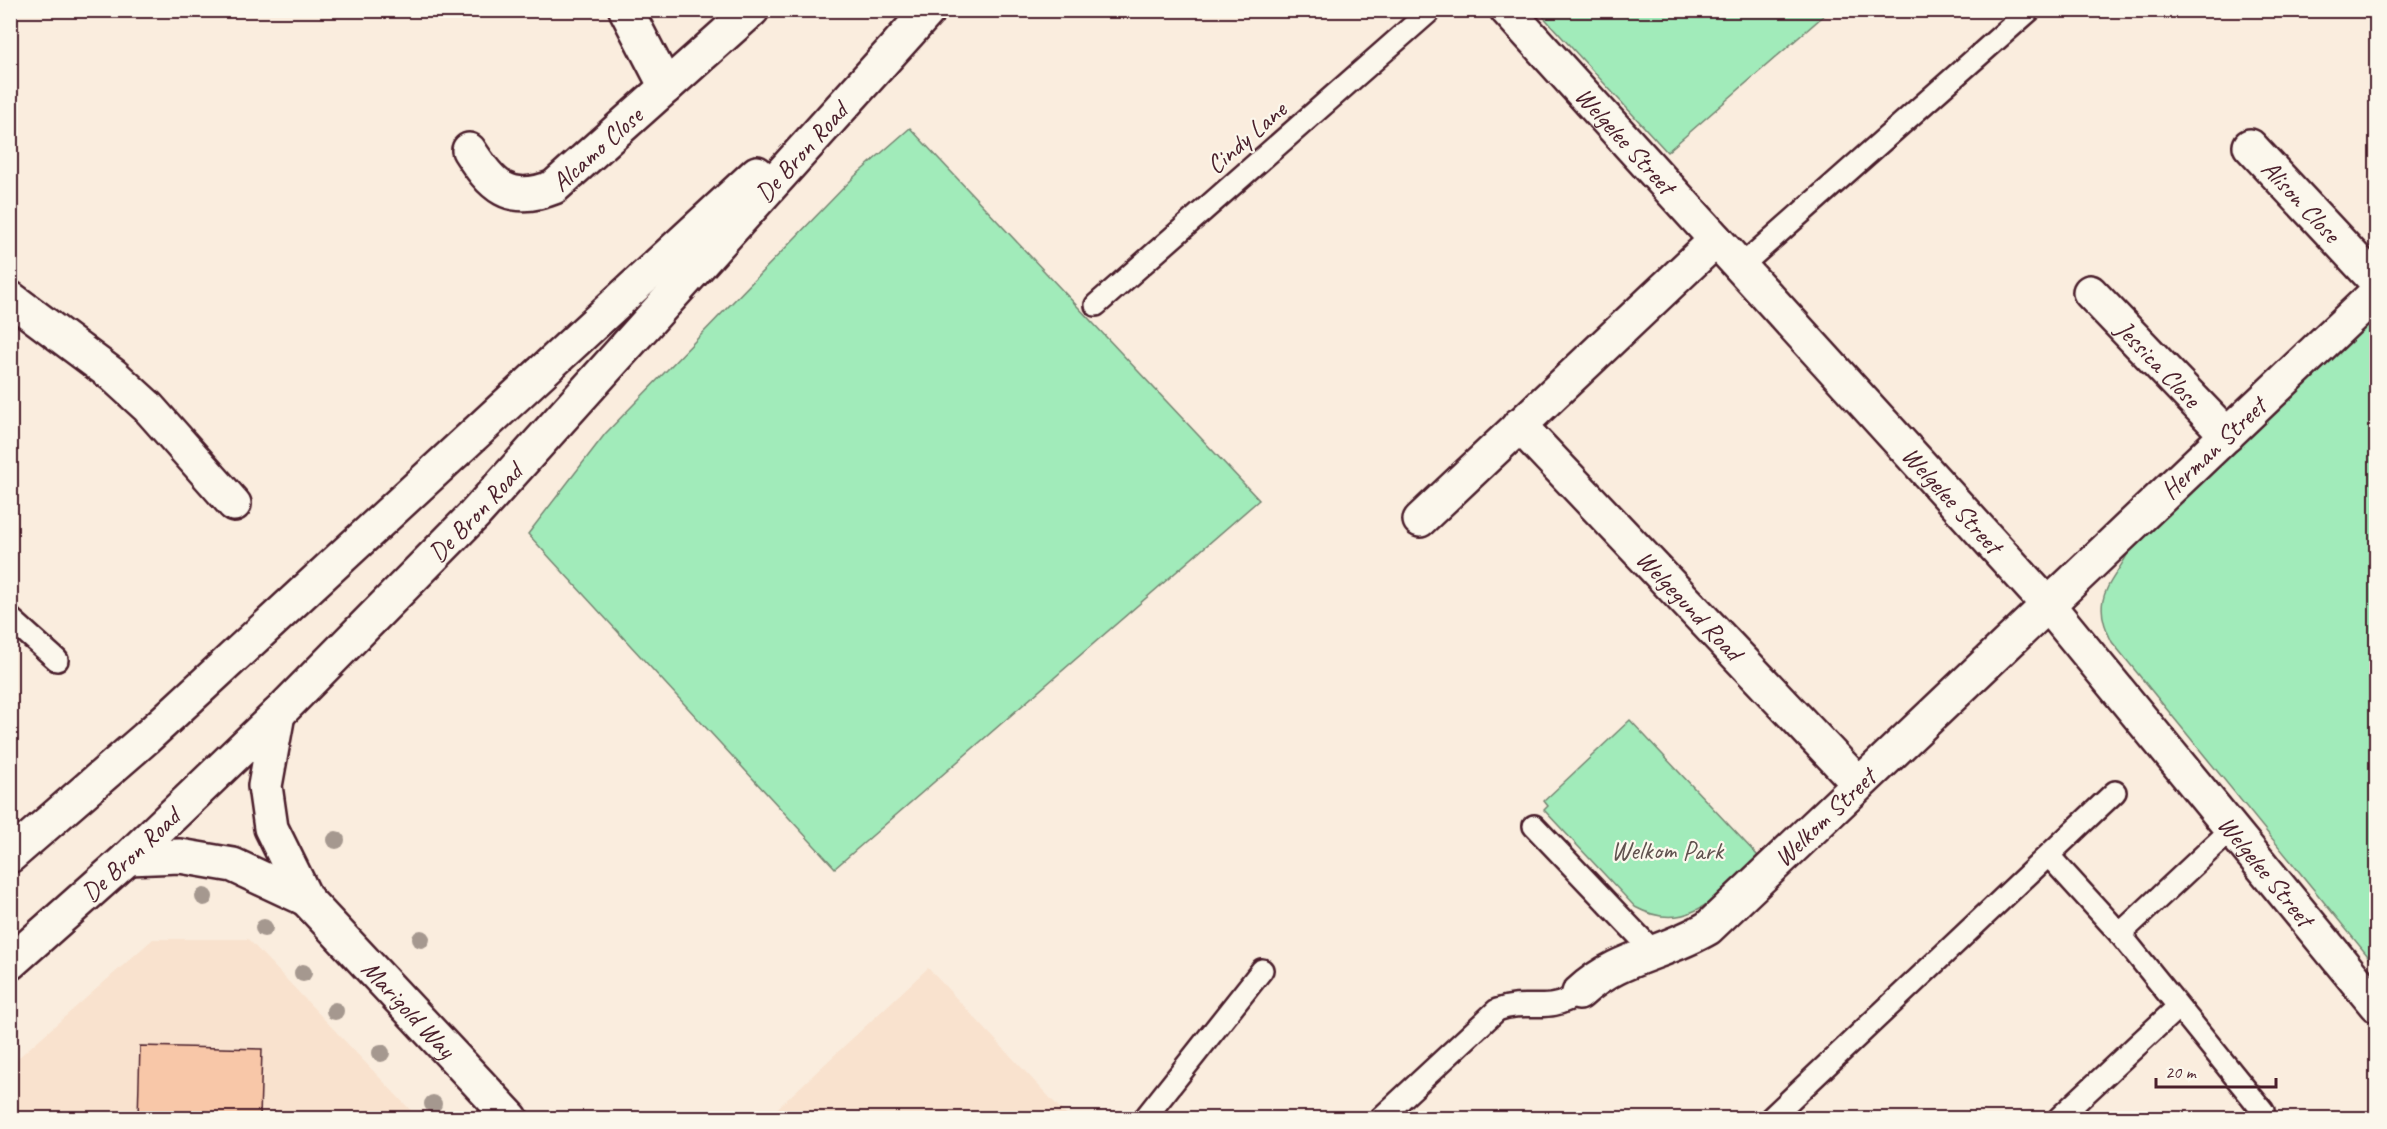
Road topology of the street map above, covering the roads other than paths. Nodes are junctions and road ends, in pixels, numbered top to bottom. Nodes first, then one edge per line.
1 (626, 10) edge
2 (752, 10) edge
3 (1431, 10) edge
4 (1507, 10) edge
5 (2030, 10) edge
6 (920, 21) edge
7 (666, 87) junction
8 (2250, 146) dead end
9 (469, 150) dead end
10 (1716, 240) junction
11 (1740, 267) junction
12 (2376, 281) edge
13 (2090, 292) dead end
14 (2376, 293) edge
15 (10, 298) edge
16 (1096, 305) dead end
17 (1519, 425) junction
18 (2227, 435) junction
19 (234, 504) dead end
20 (1420, 520) dead end
21 (2048, 605) junction
22 (10, 618) edge
23 (57, 660) dead end
24 (278, 714) junction
25 (1859, 784) junction
26 (2115, 792) dead end
27 (1534, 826) dead end
28 (2232, 829) junction
29 (10, 856) edge
30 (2049, 856) junction
31 (128, 858) junction
32 (306, 898) junction
33 (2120, 934) junction
34 (1655, 953) junction
35 (10, 963) edge
36 (1262, 970) dead end
37 (1579, 993) joint
38 (2376, 1005) edge
39 (2178, 1006) junction
40 (2264, 1111) dead end
41 (512, 1119) edge
42 (1144, 1119) edge
43 (1381, 1119) edge
44 (1771, 1119) edge
45 (2059, 1119) edge

1 - 7 street
2 - 7 street, Alcamo Close
3 - 16 lane, Cindy Lane
4 - 10 street, Welgelee Street
5 - 11 lane
6 - 24 street, De Bron Road
6 - 29 street, De Bron Road
7 - 9 street, Alcamo Close
8 - 12 street, Alison Close
10 - 11 street, Welgelee Street
10 - 17 street
11 - 21 street, Welgelee Street
13 - 18 street, Jessica Close
14 - 18 street, Herman Street
15 - 19 street
17 - 20 street
17 - 25 street, Welgegund Road
18 - 21 street, Herman Street
21 - 25 street, Welkom Street
21 - 28 street, Welgelee Street
22 - 23 lane
24 - 31 street, De Bron Road
24 - 32 street, Marigold Way
25 - 34 street, Welkom Street
26 - 30 lane
27 - 34 lane
28 - 33 lane
28 - 38 street, Welgelee Street
30 - 33 lane
30 - 44 lane
31 - 32 street, Marigold Way
31 - 35 street, De Bron Road
32 - 41 street, Marigold Way
33 - 39 lane
34 - 37 street, Welkom Street
36 - 42 lane
37 - 43 lane
39 - 40 lane
39 - 45 lane

